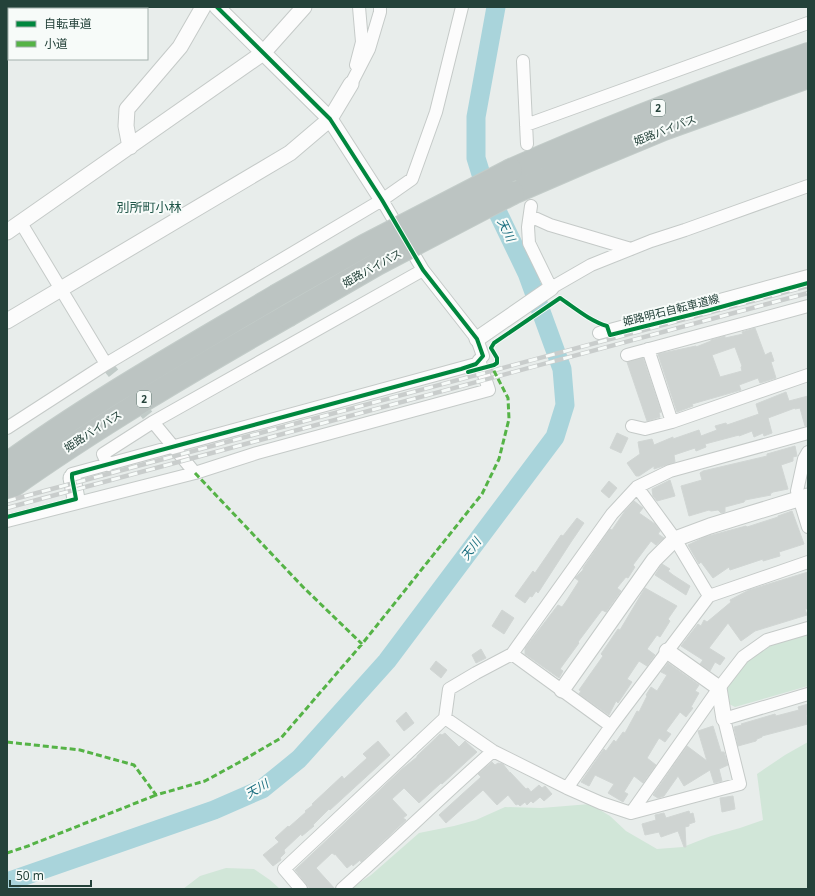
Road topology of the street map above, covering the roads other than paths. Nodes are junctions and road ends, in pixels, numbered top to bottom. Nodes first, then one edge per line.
1 (203, 7) edge
2 (217, 7) edge
3 (304, 7) edge
4 (359, 7) edge
5 (380, 7) edge
6 (462, 7) edge
7 (808, 23) edge
8 (263, 53) junction
9 (808, 54) edge
10 (523, 61) dead end
11 (808, 78) edge
12 (351, 84) junction
13 (330, 119) junction
14 (526, 126) junction
15 (527, 144) dead end
16 (130, 147) junction
17 (808, 186) edge
18 (382, 200) junction
19 (21, 223) junction
20 (7, 232) edge
21 (631, 249) junction
22 (423, 270) junction
23 (808, 276) edge
24 (61, 288) junction
25 (548, 290) junction
26 (808, 306) edge
27 (7, 321) edge
28 (598, 333) dead end
29 (480, 336) junction
30 (648, 349) junction
31 (627, 355) dead end
32 (479, 360) junction
33 (106, 364) junction
34 (808, 375) edge
35 (154, 422) junction
36 (672, 422) junction
37 (632, 426) dead end
38 (7, 428) edge
39 (808, 433) edge
40 (174, 447) junction
41 (808, 452) edge
42 (7, 464) edge
43 (108, 465) junction
44 (195, 473) junction
45 (72, 478) joint
46 (637, 487) junction
47 (7, 490) edge
48 (803, 497) edge
49 (76, 499) dead end
50 (7, 521) edge
51 (808, 527) edge
52 (675, 539) junction
53 (808, 562) edge
54 (709, 596) junction
55 (808, 628) edge
56 (666, 651) junction
57 (512, 654) junction
58 (719, 688) junction
59 (562, 690) junction
60 (808, 694) edge
61 (445, 718) junction
62 (724, 719) junction
63 (611, 726) junction
64 (493, 751) junction
65 (567, 788) junction
66 (631, 813) junction
67 (301, 889) edge
68 (342, 889) edge

1 - 16 street
2 - 8 street
3 - 8 street
4 - 12 street
5 - 12 street
6 - 18 street
7 - 14 street
8 - 13 street
8 - 16 street
9 - 42 highway, 姫路バイパス / 2, bridge
10 - 14 street
11 - 47 highway, 姫路バイパス / 2, bridge
12 - 13 street
13 - 18 street
13 - 24 street
14 - 15 street
16 - 19 street
17 - 21 street
18 - 22 street
18 - 33 street
19 - 20 street
19 - 24 street
21 - 25 street
21 - 25 street
22 - 29 street
22 - 35 street
23 - 28 street
24 - 27 street
24 - 33 street
25 - 29 street
26 - 30 street
29 - 32 street
30 - 31 street
30 - 36 street
32 - 40 street
32 - 44 street
33 - 38 street
34 - 36 street
35 - 40 street
35 - 43 street
36 - 37 street
39 - 46 street
40 - 43 street
40 - 44 street
41 - 48 street
43 - 45 street
44 - 50 street
45 - 49 main road
46 - 52 street
46 - 57 street
48 - 51 street
48 - 52 street
52 - 54 street
52 - 59 street
53 - 54 street
54 - 56 street
55 - 58 street
56 - 58 street
56 - 63 street
57 - 59 street
57 - 61 street
58 - 62 street
58 - 66 street
59 - 63 street
60 - 62 street
61 - 64 street
61 - 67 street
62 - 66 street
63 - 65 street
64 - 65 street
64 - 68 street
65 - 66 street

